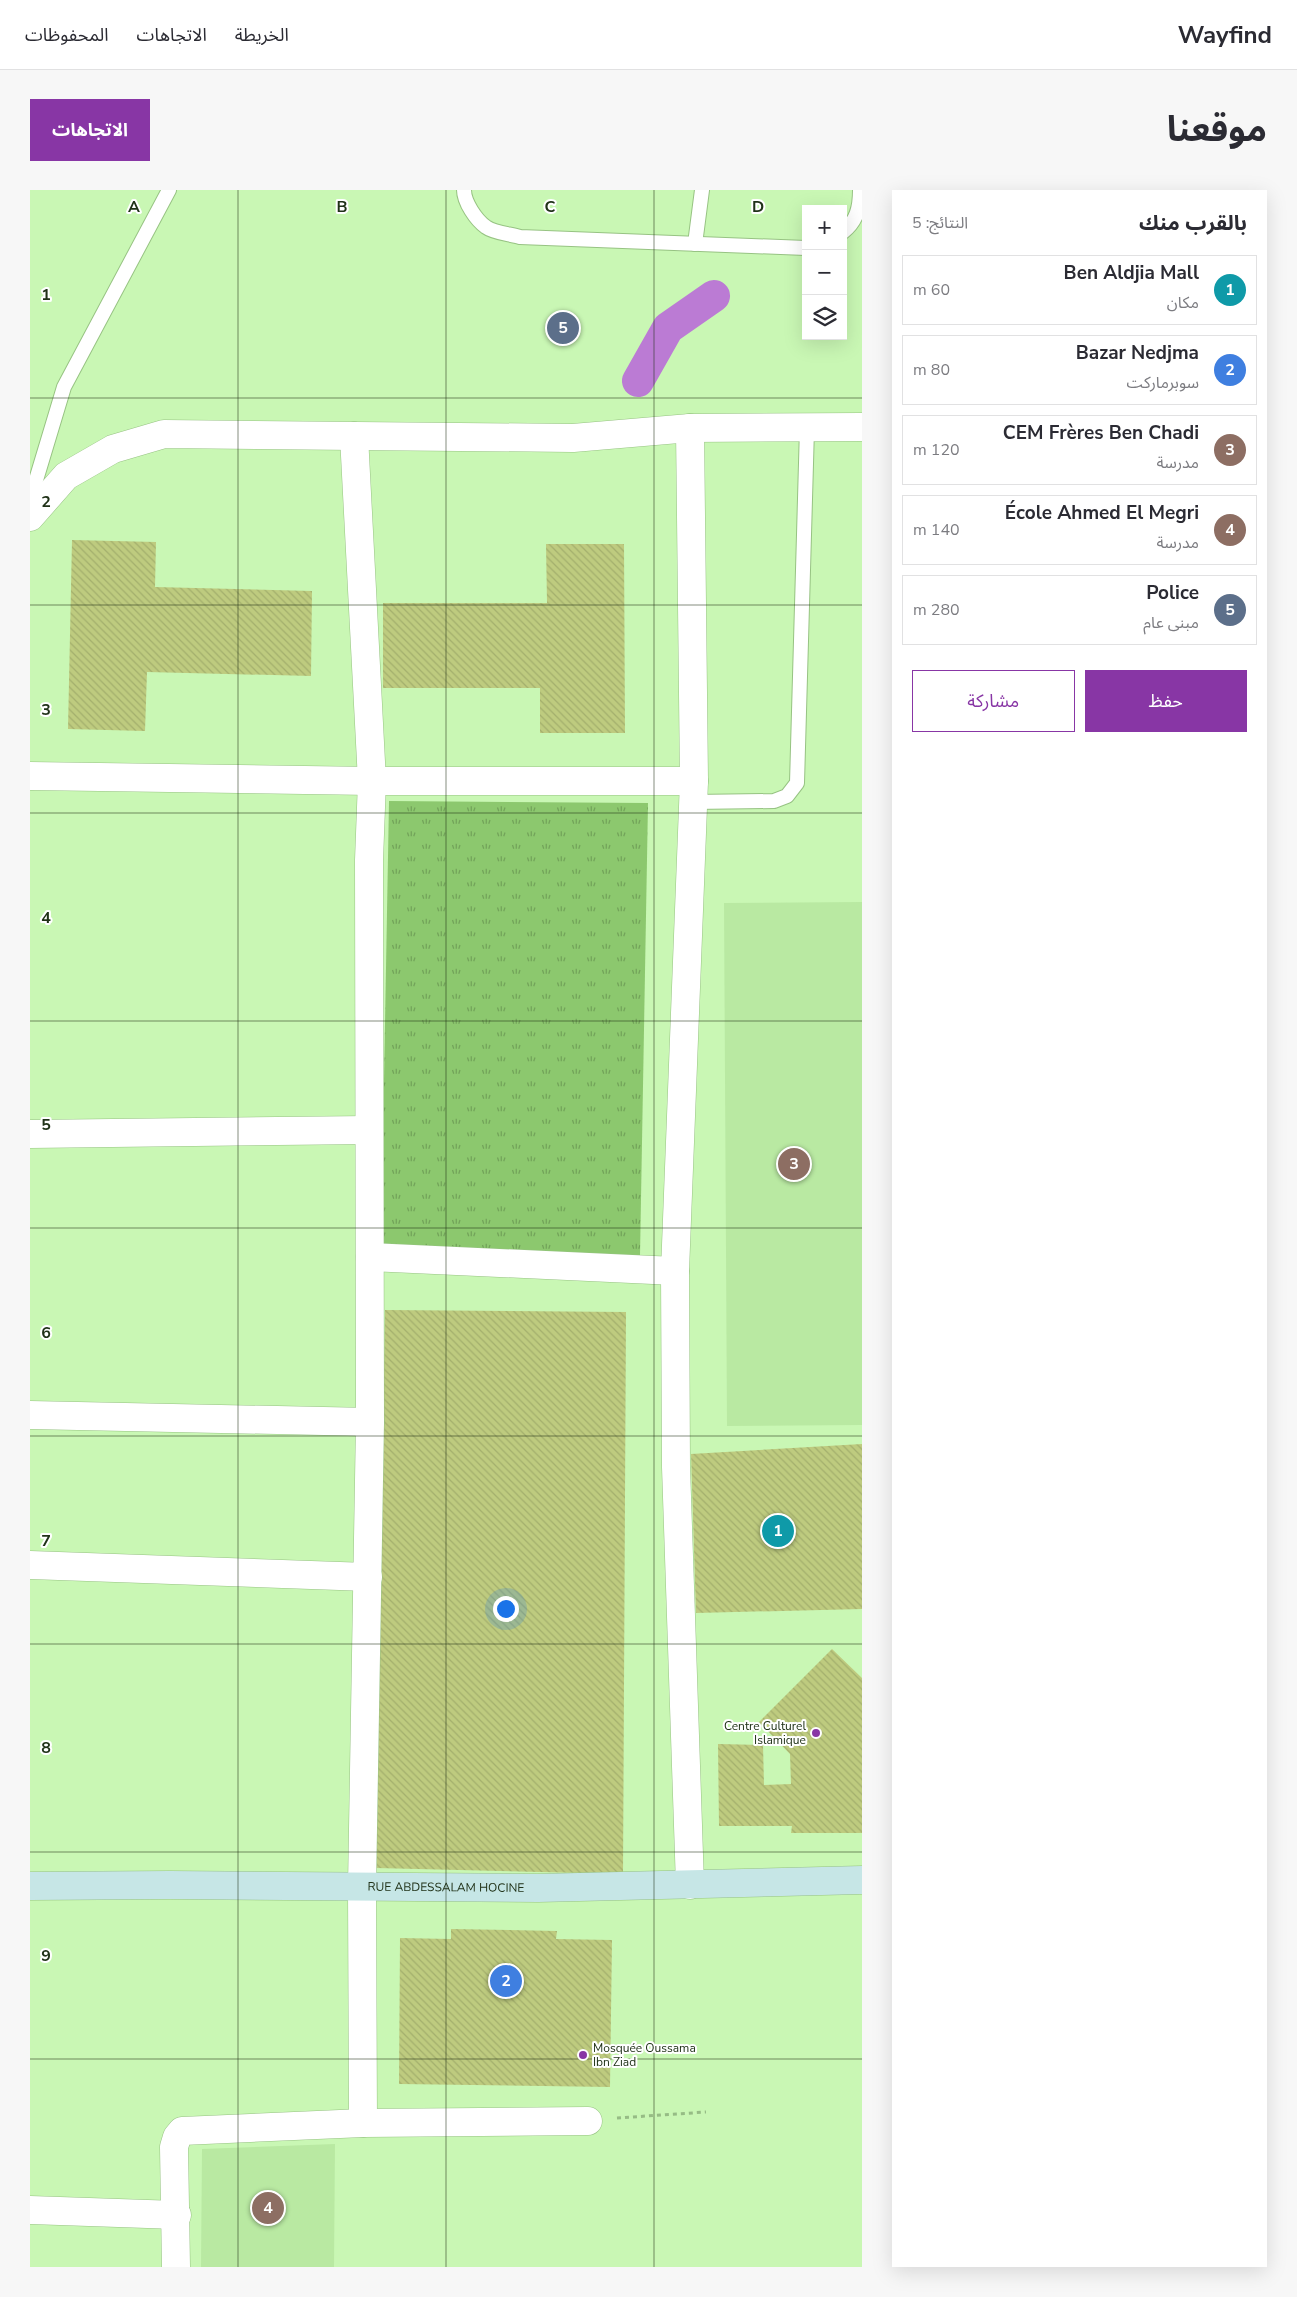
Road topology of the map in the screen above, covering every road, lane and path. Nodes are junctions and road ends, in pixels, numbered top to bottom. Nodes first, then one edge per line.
1 (168, 190) edge
2 (464, 190) edge
3 (702, 190) edge
4 (860, 190) edge
5 (847, 229) edge
6 (695, 244) junction
7 (802, 248) edge
8 (862, 427) edge
9 (690, 428) junction
10 (807, 428) junction
11 (354, 436) junction
12 (30, 500) edge
13 (30, 517) edge
14 (30, 776) edge
15 (372, 781) junction
16 (693, 791) junction
17 (369, 1130) junction
18 (30, 1134) edge
19 (370, 1257) junction
20 (675, 1271) junction
21 (30, 1415) edge
22 (370, 1422) junction
23 (30, 1565) edge
24 (368, 1577) junction
25 (862, 1880) edge
26 (690, 1885) junction
27 (30, 1886) edge
28 (362, 1887) junction
29 (706, 2112) dead end
30 (588, 2120) joint
31 (363, 2123) junction
32 (30, 2210) edge
33 (176, 2215) junction
34 (176, 2267) edge

1 - 12 lane
2 - 6 lane
3 - 6 lane
4 - 5 lane
6 - 7 lane
8 - 10 street
9 - 10 street
9 - 11 street
9 - 16 street
10 - 16 lane
11 - 13 street
11 - 15 street
14 - 15 street
15 - 16 street
15 - 17 street
16 - 20 street
17 - 18 street
17 - 19 street
19 - 20 street
19 - 22 street
20 - 26 street
21 - 22 street
22 - 24 street
23 - 24 street
24 - 28 street
25 - 26 main road, RUE ABDESSALAM HOCINE
26 - 28 main road, RUE ABDESSALAM HOCINE
27 - 28 main road, RUE ABDESSALAM HOCINE
28 - 31 street
29 - 30 path
30 - 31 street
31 - 33 street
32 - 33 street
33 - 34 street

